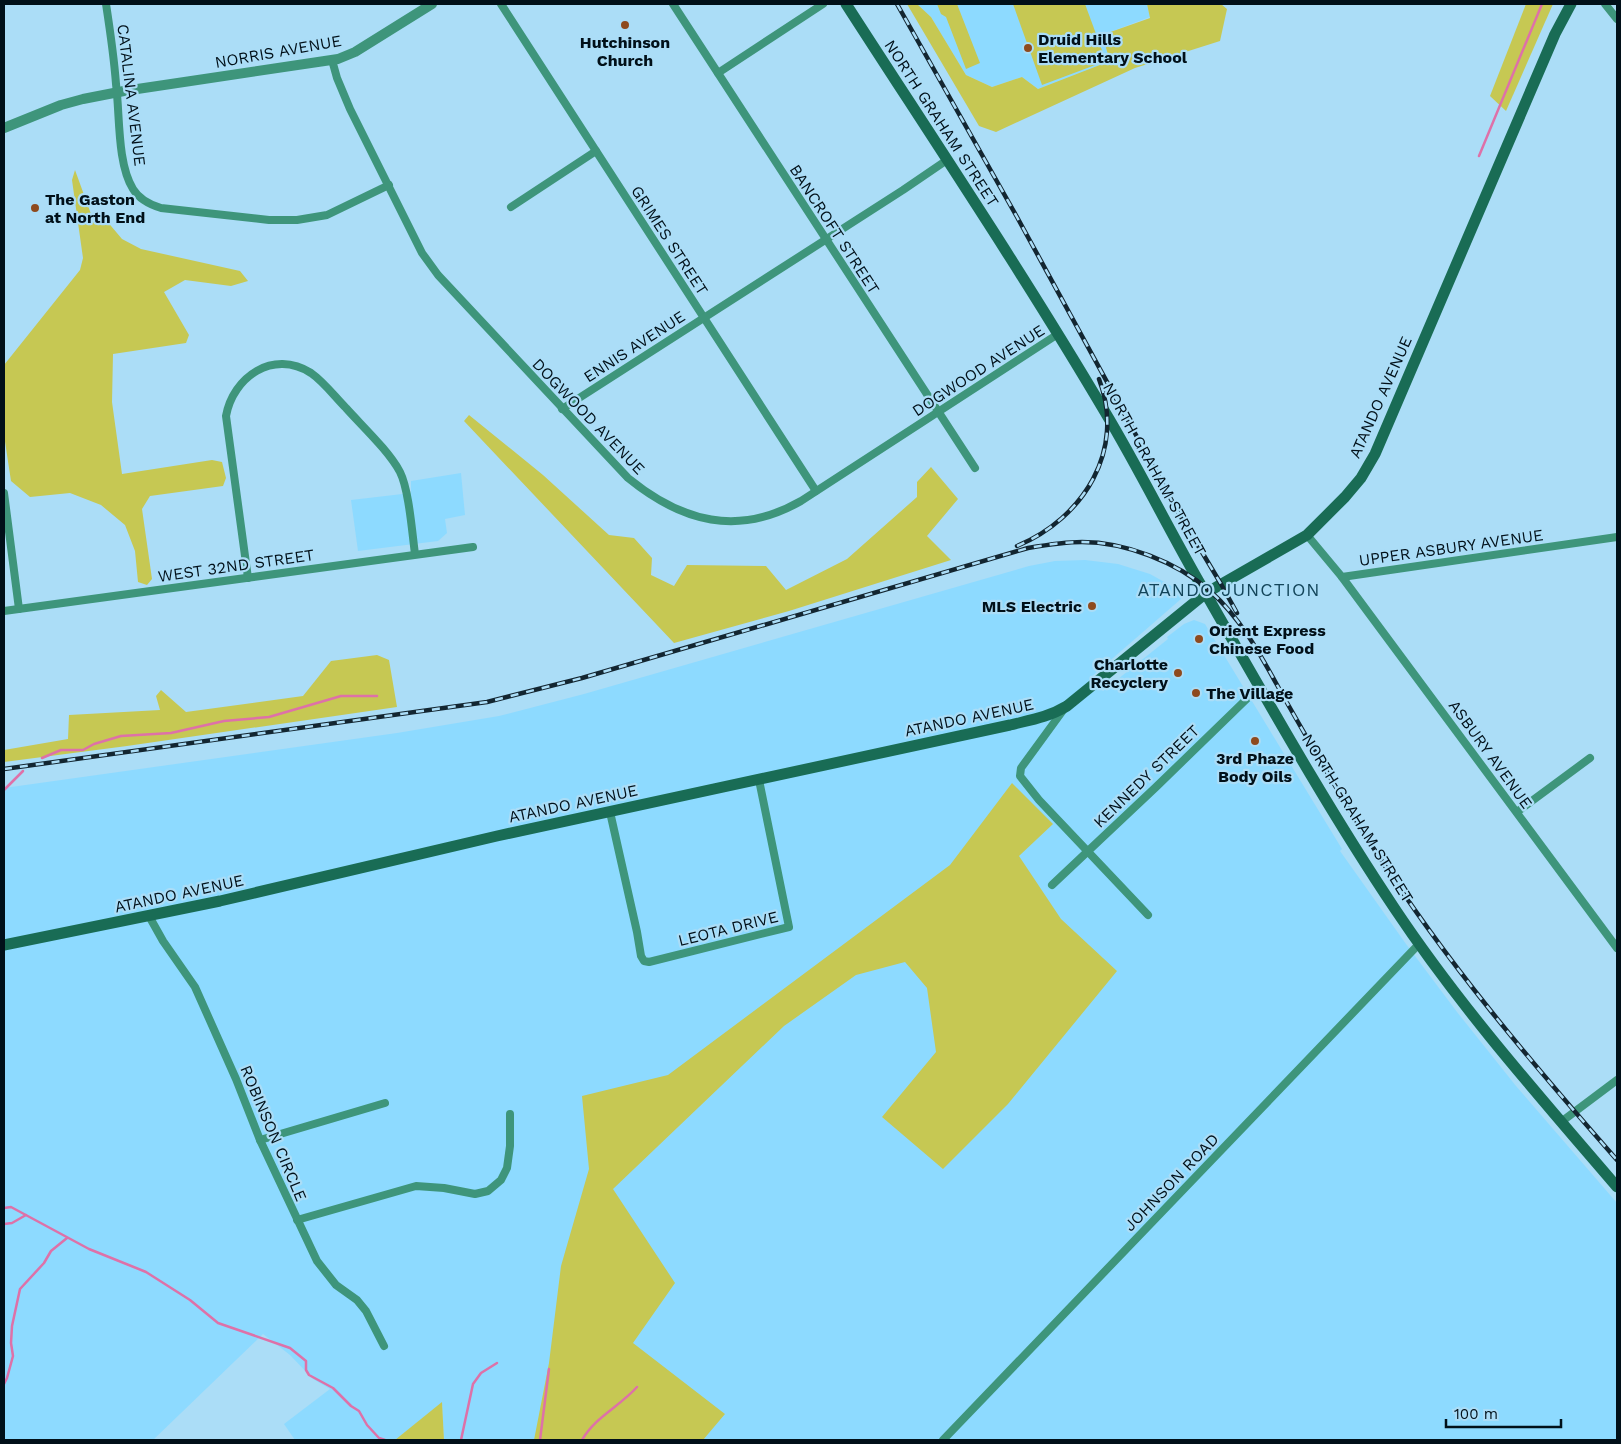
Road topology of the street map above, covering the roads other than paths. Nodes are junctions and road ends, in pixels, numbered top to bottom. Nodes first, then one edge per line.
1 (106, 4) edge
2 (432, 4) edge
3 (501, 4) edge
4 (673, 4) edge
5 (823, 4) edge
6 (846, 4) edge
7 (1571, 4) edge
8 (1604, 4) edge
9 (1617, 19) edge
10 (332, 60) junction
11 (718, 73) junction
12 (117, 93) junction
13 (4, 128) edge
14 (596, 151) junction
15 (947, 160) junction
16 (389, 185) junction
17 (512, 207) dead end
18 (826, 239) junction
19 (703, 318) junction
20 (1058, 334) junction
21 (562, 409) junction
22 (938, 412) junction
23 (975, 468) dead end
24 (816, 491) junction
25 (4, 494) edge
26 (1307, 535) junction
27 (1617, 537) edge
28 (473, 547) dead end
29 (415, 554) junction
30 (1342, 577) junction
31 (248, 578) junction
32 (1206, 593) junction
33 (20, 609) junction
34 (4, 611) edge
35 (1259, 687) junction
36 (1067, 706) junction
37 (1590, 758) dead end
38 (759, 780) junction
39 (610, 812) junction
40 (1517, 812) junction
41 (1087, 852) junction
42 (1052, 885) dead end
43 (1148, 915) dead end
44 (149, 916) junction
45 (1419, 944) junction
46 (4, 945) edge
47 (1617, 948) edge
48 (1617, 1080) edge
49 (385, 1102) dead end
50 (510, 1114) dead end
51 (1562, 1122) junction
52 (260, 1140) junction
53 (1617, 1187) edge
54 (297, 1220) junction
55 (384, 1346) dead end
56 (943, 1440) edge

1 - 12 street, CATALINA AVENUE
2 - 10 street, NORRIS AVENUE
3 - 14 street, GRIMES STREET
4 - 11 street, BANCROFT STREET
5 - 11 street
6 - 15 main road, NORTH GRAHAM STREET
7 - 26 main road, ATANDO AVENUE
8 - 9 street
10 - 12 street, NORRIS AVENUE
10 - 16 street, DOGWOOD AVENUE
11 - 18 street, BANCROFT STREET
12 - 13 street, NORRIS AVENUE
12 - 16 street, CATALINA AVENUE
14 - 17 street
14 - 19 street, GRIMES STREET
15 - 18 street, ENNIS AVENUE
15 - 20 main road, NORTH GRAHAM STREET
16 - 21 street, DOGWOOD AVENUE
18 - 19 street, ENNIS AVENUE
18 - 22 street, BANCROFT STREET
19 - 21 street, ENNIS AVENUE
19 - 24 street, GRIMES STREET
20 - 22 street, DOGWOOD AVENUE
20 - 32 main road, NORTH GRAHAM STREET
21 - 24 street, DOGWOOD AVENUE
22 - 23 street, BANCROFT STREET
22 - 24 street, DOGWOOD AVENUE
25 - 33 street
26 - 30 street, UPPER ASBURY AVENUE
26 - 32 main road, ATANDO AVENUE
27 - 30 street, UPPER ASBURY AVENUE
28 - 29 street, WEST 32ND STREET
29 - 31 street, WEST 32ND STREET
29 - 31 street
30 - 40 street, ASBURY AVENUE
31 - 33 street, WEST 32ND STREET
32 - 35 main road, NORTH GRAHAM STREET
32 - 36 main road, ATANDO AVENUE
33 - 34 street, WEST 32ND STREET
35 - 41 street, KENNEDY STREET
35 - 45 main road, NORTH GRAHAM STREET
36 - 38 main road, ATANDO AVENUE
36 - 41 street
37 - 40 street
38 - 39 main road, ATANDO AVENUE
38 - 39 street, LEOTA DRIVE
39 - 44 main road, ATANDO AVENUE
40 - 47 street, ASBURY AVENUE
41 - 42 street, KENNEDY STREET
41 - 43 street
44 - 46 main road, ATANDO AVENUE
44 - 52 street, ROBINSON CIRCLE
45 - 51 main road, NORTH GRAHAM STREET
45 - 56 street, JOHNSON ROAD
48 - 51 street
49 - 52 street
50 - 54 street, ROBINSON CIRCLE
51 - 53 main road, NORTH GRAHAM STREET
52 - 54 street, ROBINSON CIRCLE
54 - 55 street

